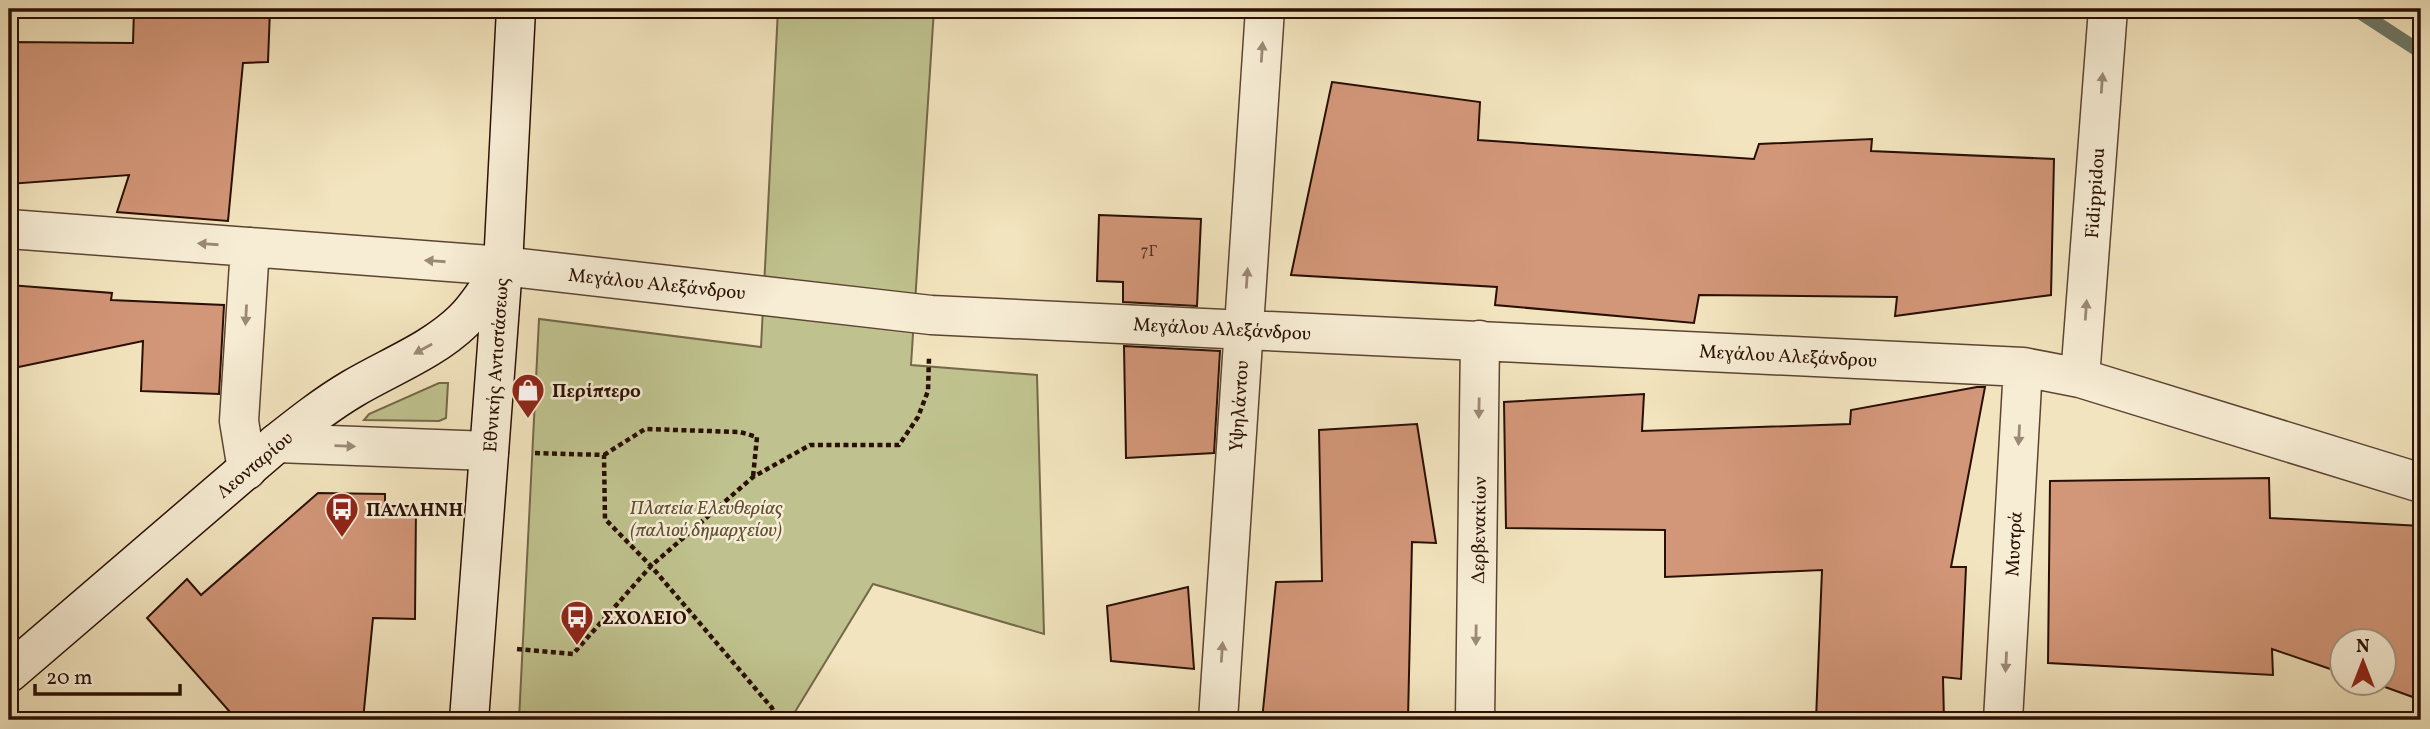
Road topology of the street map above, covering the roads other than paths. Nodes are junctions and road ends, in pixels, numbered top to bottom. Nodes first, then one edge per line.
1 (516, 9) edge
2 (1265, 9) edge
3 (2108, 9) edge
4 (9, 229) edge
5 (250, 247) junction
6 (503, 266) junction
7 (1244, 329) junction
8 (1480, 340) junction
9 (2023, 367) junction
10 (2080, 378) junction
11 (277, 443) junction
12 (489, 451) junction
13 (247, 470) junction
14 (2421, 483) edge
15 (9, 673) edge
16 (469, 720) edge
17 (1218, 720) edge
18 (1475, 720) edge
19 (2003, 720) edge

1 - 6 street, Εθνικής Αντιστάσεως
7 -> 2 street, Υψηλάντου
10 -> 3 street, Fidippidou
5 -> 4 street, Μεγάλου Αλεξάνδρου
6 -> 5 street, Μεγάλου Αλεξάνδρου
5 -> 13 street
6 - 7 street, Μεγάλου Αλεξάνδρου
6 -> 11 street, Λεονταρίου
6 - 12 street, Εθνικής Αντιστάσεως
7 - 8 street, Μεγάλου Αλεξάνδρου
17 -> 7 street, Υψηλάντου
8 - 9 street, Μεγάλου Αλεξάνδρου
8 -> 18 street, Δερβενακίων
9 - 10 street, Μεγάλου Αλεξάνδρου
9 -> 19 street, Μυστρά
10 - 14 street, Μεγάλου Αλεξάνδρου
11 -> 12 street
11 - 13 street, Λεονταρίου
12 - 16 street, Εθνικής Αντιστάσεως
13 - 15 street, Λεονταρίου

